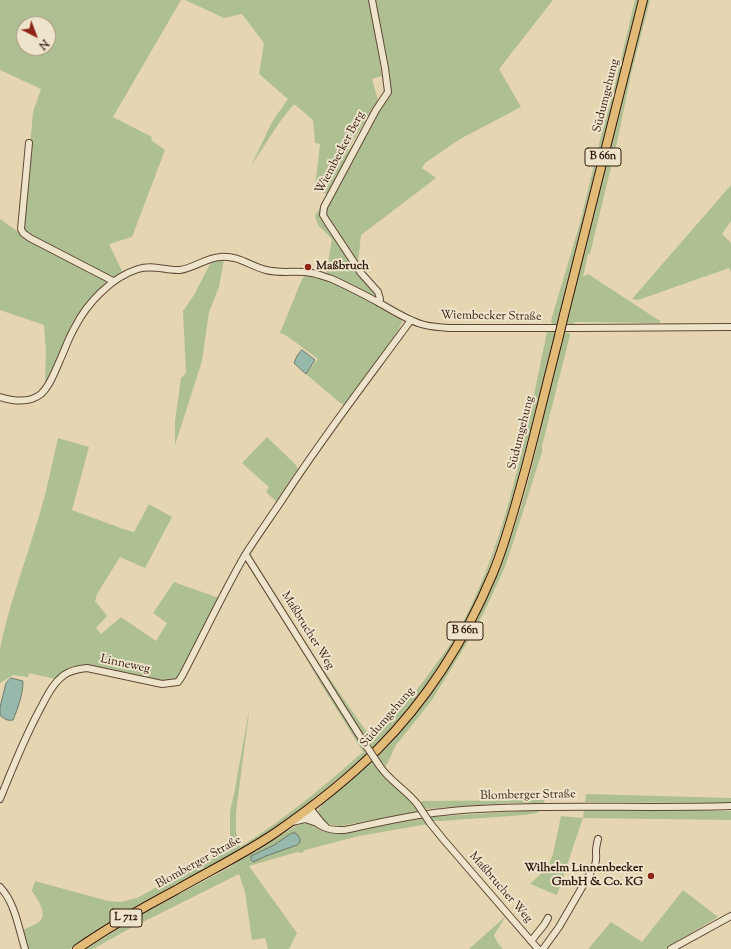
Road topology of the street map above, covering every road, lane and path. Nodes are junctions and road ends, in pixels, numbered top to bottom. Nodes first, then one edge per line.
1 (372, 0) edge
2 (643, 0) edge
3 (29, 143) dead end
4 (113, 281) junction
5 (379, 303) junction
6 (411, 320) junction
7 (731, 327) edge
8 (0, 397) edge
9 (246, 555) junction
10 (0, 799) edge
11 (731, 806) edge
12 (308, 809) junction
13 (314, 822) junction
14 (289, 823) junction
15 (328, 828) junction
16 (598, 839) dead end
17 (0, 888) edge
18 (731, 916) edge
19 (548, 918) dead end
20 (531, 941) junction
21 (25, 949) edge
22 (78, 949) edge
23 (538, 949) edge
24 (543, 949) edge
25 (671, 949) edge

1 - 5 street, Wiembecker Berg
2 - 12 main road, Südumgehung / B 66n, bridge
3 - 4 street
4 - 5 street, Wiembecker Straße
4 - 8 street, Wiembecker Straße
5 - 6 street, Wiembecker Straße
6 - 7 street, Wiembecker Straße
6 - 9 street
9 - 10 street, Linneweg
9 - 20 street, Maßbrucher Weg, bridge
11 - 15 street, Blomberger Straße
12 - 13 street, Blomberger Straße
12 - 14 main road, Blomberger Straße / L 712
12 - 15 street
13 - 14 street
13 - 15 street, Blomberger Straße
14 - 22 main road, Blomberger Straße / L 712
16 - 24 street
17 - 21 street
18 - 25 street
19 - 20 street, Maßbrucher Weg
20 - 23 street, Maßbrucher Weg

